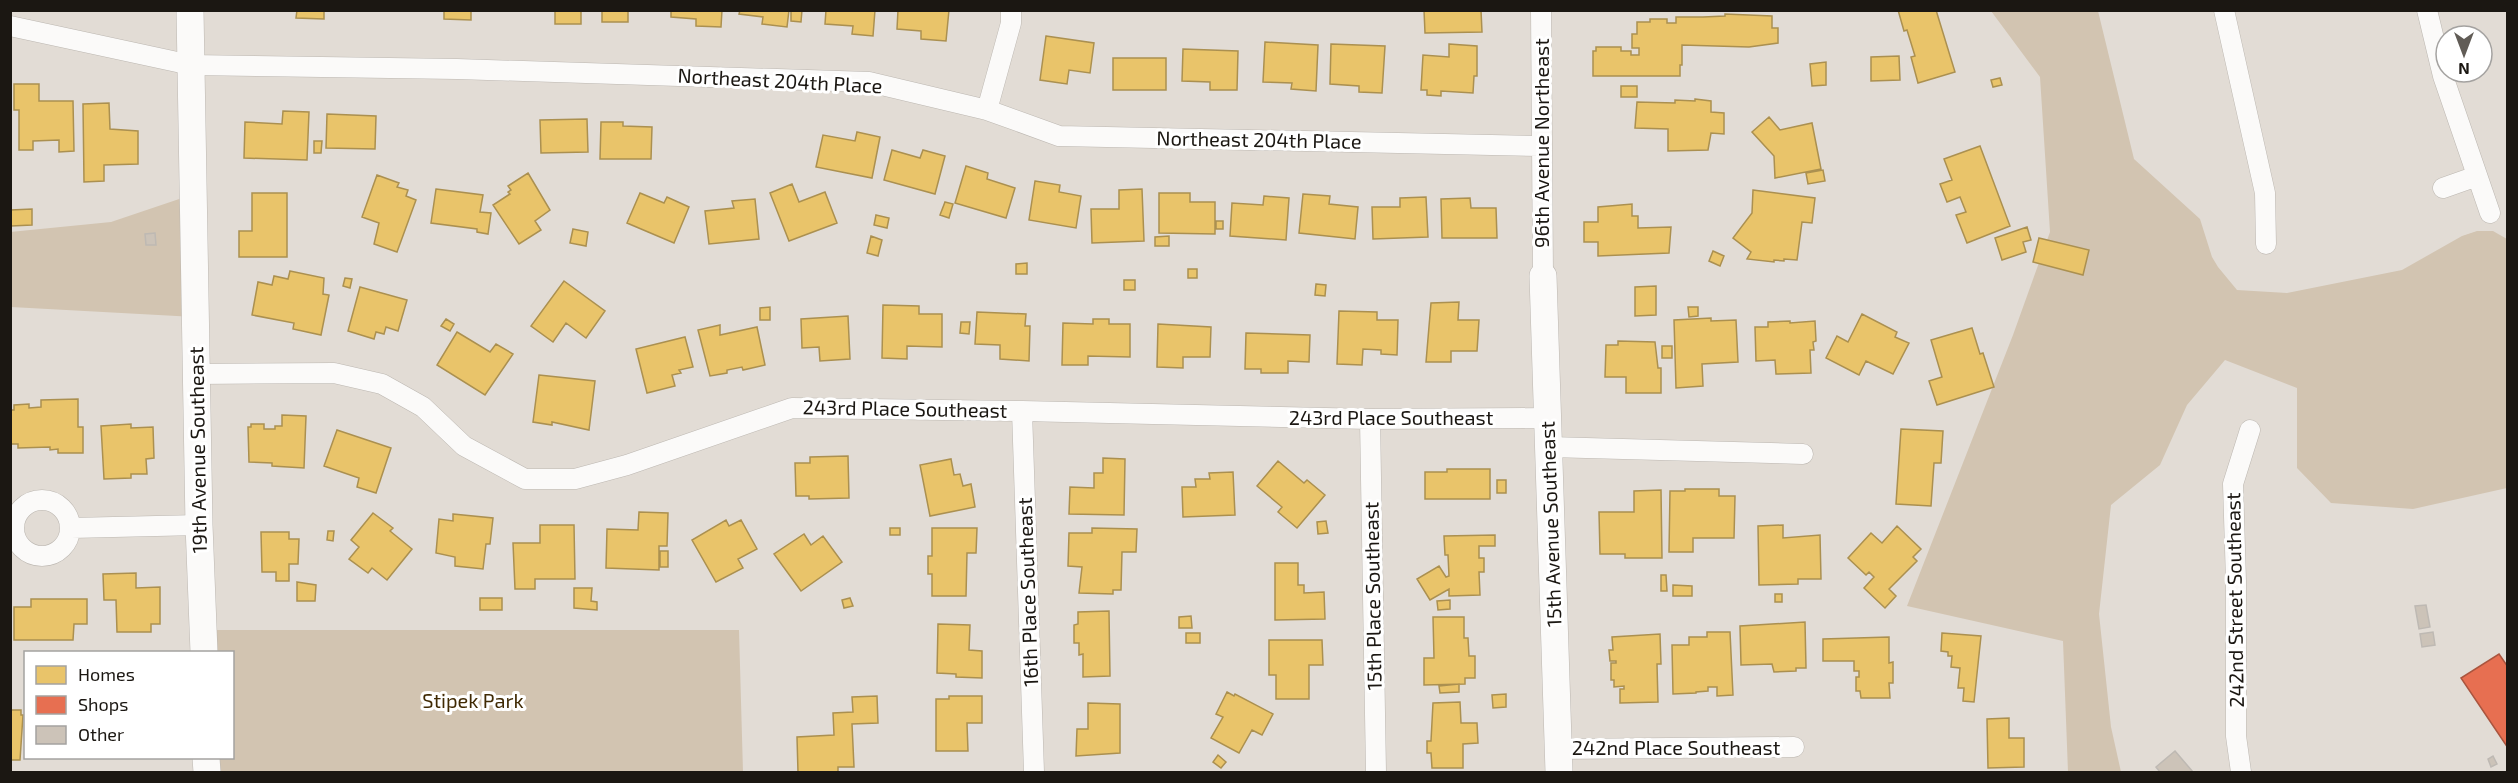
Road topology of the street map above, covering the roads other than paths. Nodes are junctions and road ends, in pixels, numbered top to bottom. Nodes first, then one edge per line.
1 (190, 10) edge
2 (1011, 10) edge
3 (1541, 10) edge
4 (2224, 10) edge
5 (2427, 10) edge
6 (10, 26) edge
7 (191, 65) junction
8 (987, 110) junction
9 (1542, 146) junction
10 (2477, 176) junction
11 (2443, 188) dead end
12 (2490, 213) dead end
13 (2266, 244) dead end
14 (1543, 276) joint
15 (196, 374) junction
16 (1022, 411) junction
17 (1548, 418) junction
18 (1370, 419) junction
19 (2250, 430) dead end
20 (1549, 447) junction
21 (1803, 454) dead end
22 (199, 525) junction
23 (71, 528) dead end
24 (204, 651) edge
25 (1794, 747) dead end
26 (1559, 760) edge
27 (1034, 772) edge
28 (1376, 772) edge
29 (2241, 772) edge

1 - 7 street, 19th Avenue Southeast
2 - 8 street
3 - 9 street, 96th Avenue Northeast
4 - 13 street
5 - 10 street
6 - 7 street, Northeast 204th Place
7 - 8 street, Northeast 204th Place
7 - 15 street, 19th Avenue Southeast
8 - 9 street, Northeast 204th Place
9 - 14 street, 96th Avenue Northeast
10 - 11 street
10 - 12 street
14 - 17 street, 15th Avenue Southeast
15 - 16 street, 243rd Place Southeast
15 - 22 street, 19th Avenue Southeast
16 - 18 street, 243rd Place Southeast
16 - 27 street, 16th Place Southeast
17 - 18 street, 243rd Place Southeast
17 - 20 street, 15th Avenue Southeast
18 - 28 street, 15th Place Southeast
19 - 29 street, 242nd Street Southeast
20 - 21 street
20 - 26 street, 15th Avenue Southeast
22 - 23 street
22 - 24 street, 19th Avenue Southeast
25 - 26 street, 242nd Place Southeast

